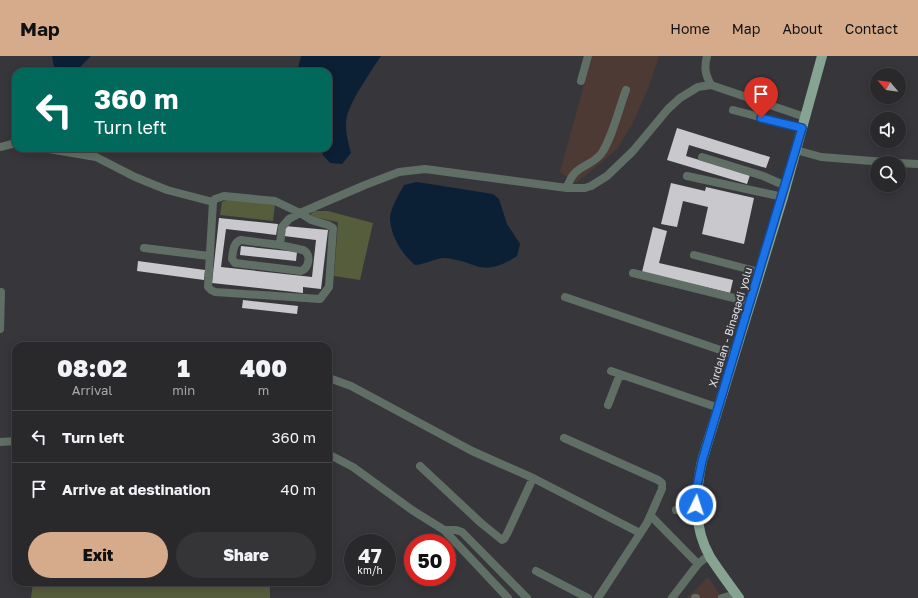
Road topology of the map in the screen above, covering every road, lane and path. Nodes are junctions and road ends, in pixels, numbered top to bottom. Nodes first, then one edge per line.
1 (588, 56) edge
2 (707, 56) edge
3 (822, 56) edge
4 (581, 81) dead end
5 (711, 85) junction
6 (626, 90) dead end
7 (733, 110) dead end
8 (805, 117) junction
9 (802, 128) junction
10 (12, 144) edge
11 (0, 147) edge
12 (796, 150) junction
13 (66, 152) edge
14 (702, 157) dead end
15 (870, 161) edge
16 (906, 163) edge
17 (918, 164) edge
18 (687, 176) dead end
19 (786, 186) junction
20 (567, 188) junction
21 (783, 197) junction
22 (213, 202) junction
23 (300, 213) junction
24 (280, 245) junction
25 (144, 248) dead end
26 (694, 255) dead end
27 (209, 256) junction
28 (759, 272) junction
29 (633, 273) dead end
30 (1, 292) dead end
31 (565, 297) dead end
32 (750, 302) junction
33 (0, 329) edge
34 (735, 355) junction
35 (611, 371) dead end
36 (620, 374) junction
37 (332, 379) edge
38 (608, 405) dead end
39 (719, 408) junction
40 (564, 438) dead end
41 (12, 441) edge
42 (0, 442) edge
43 (332, 456) edge
44 (420, 466) dead end
45 (533, 478) junction
46 (696, 505) junction
47 (676, 510) dead end
48 (651, 516) junction
49 (444, 530) junction
50 (640, 532) junction
51 (710, 557) junction
52 (698, 564) junction
53 (536, 571) dead end
54 (737, 596) edge
55 (508, 598) edge
56 (527, 598) edge
57 (588, 598) edge
58 (598, 598) edge
59 (672, 598) edge
60 (722, 598) edge

1 - 4 street
2 - 5 street
3 - 8 main road, Xırdalan - Binəqədi yolu
5 - 8 street
5 - 20 street
6 - 20 street
7 - 9 street
8 - 9 main road, Xırdalan - Binəqədi yolu
9 - 12 main road, Xırdalan - Binəqədi yolu
10 - 11 street
12 - 15 street
12 - 19 main road, Xırdalan - Binəqədi yolu
13 - 22 street
14 - 19 street
16 - 17 street
18 - 21 street
19 - 21 main road, Xırdalan - Binəqədi yolu
20 - 23 street
21 - 28 main road, Xırdalan - Binəqədi yolu
22 - 23 street
22 - 27 street
23 - 24 street
23 - 27 street
24 - 24 street
25 - 27 street
26 - 28 street
28 - 32 main road, Xırdalan - Binəqədi yolu
29 - 32 street
30 - 33 street
31 - 34 street
32 - 34 main road, Xırdalan - Binəqədi yolu
34 - 39 main road, Xırdalan - Binəqədi yolu
35 - 36 street
36 - 38 street
36 - 39 street
37 - 45 street
39 - 46 main road, Xırdalan - Binəqədi yolu
40 - 48 street
41 - 42 street
43 - 49 street
44 - 45 street
45 - 50 street
46 - 47 street
46 - 51 main road, Xırdalan - Binəqədi yolu
48 - 50 street
48 - 52 street
49 - 55 street
49 - 56 street
50 - 58 street
51 - 52 street
51 - 54 main road, Xırdalan - Binəqədi yolu
52 - 59 street
53 - 57 street
54 - 60 street

